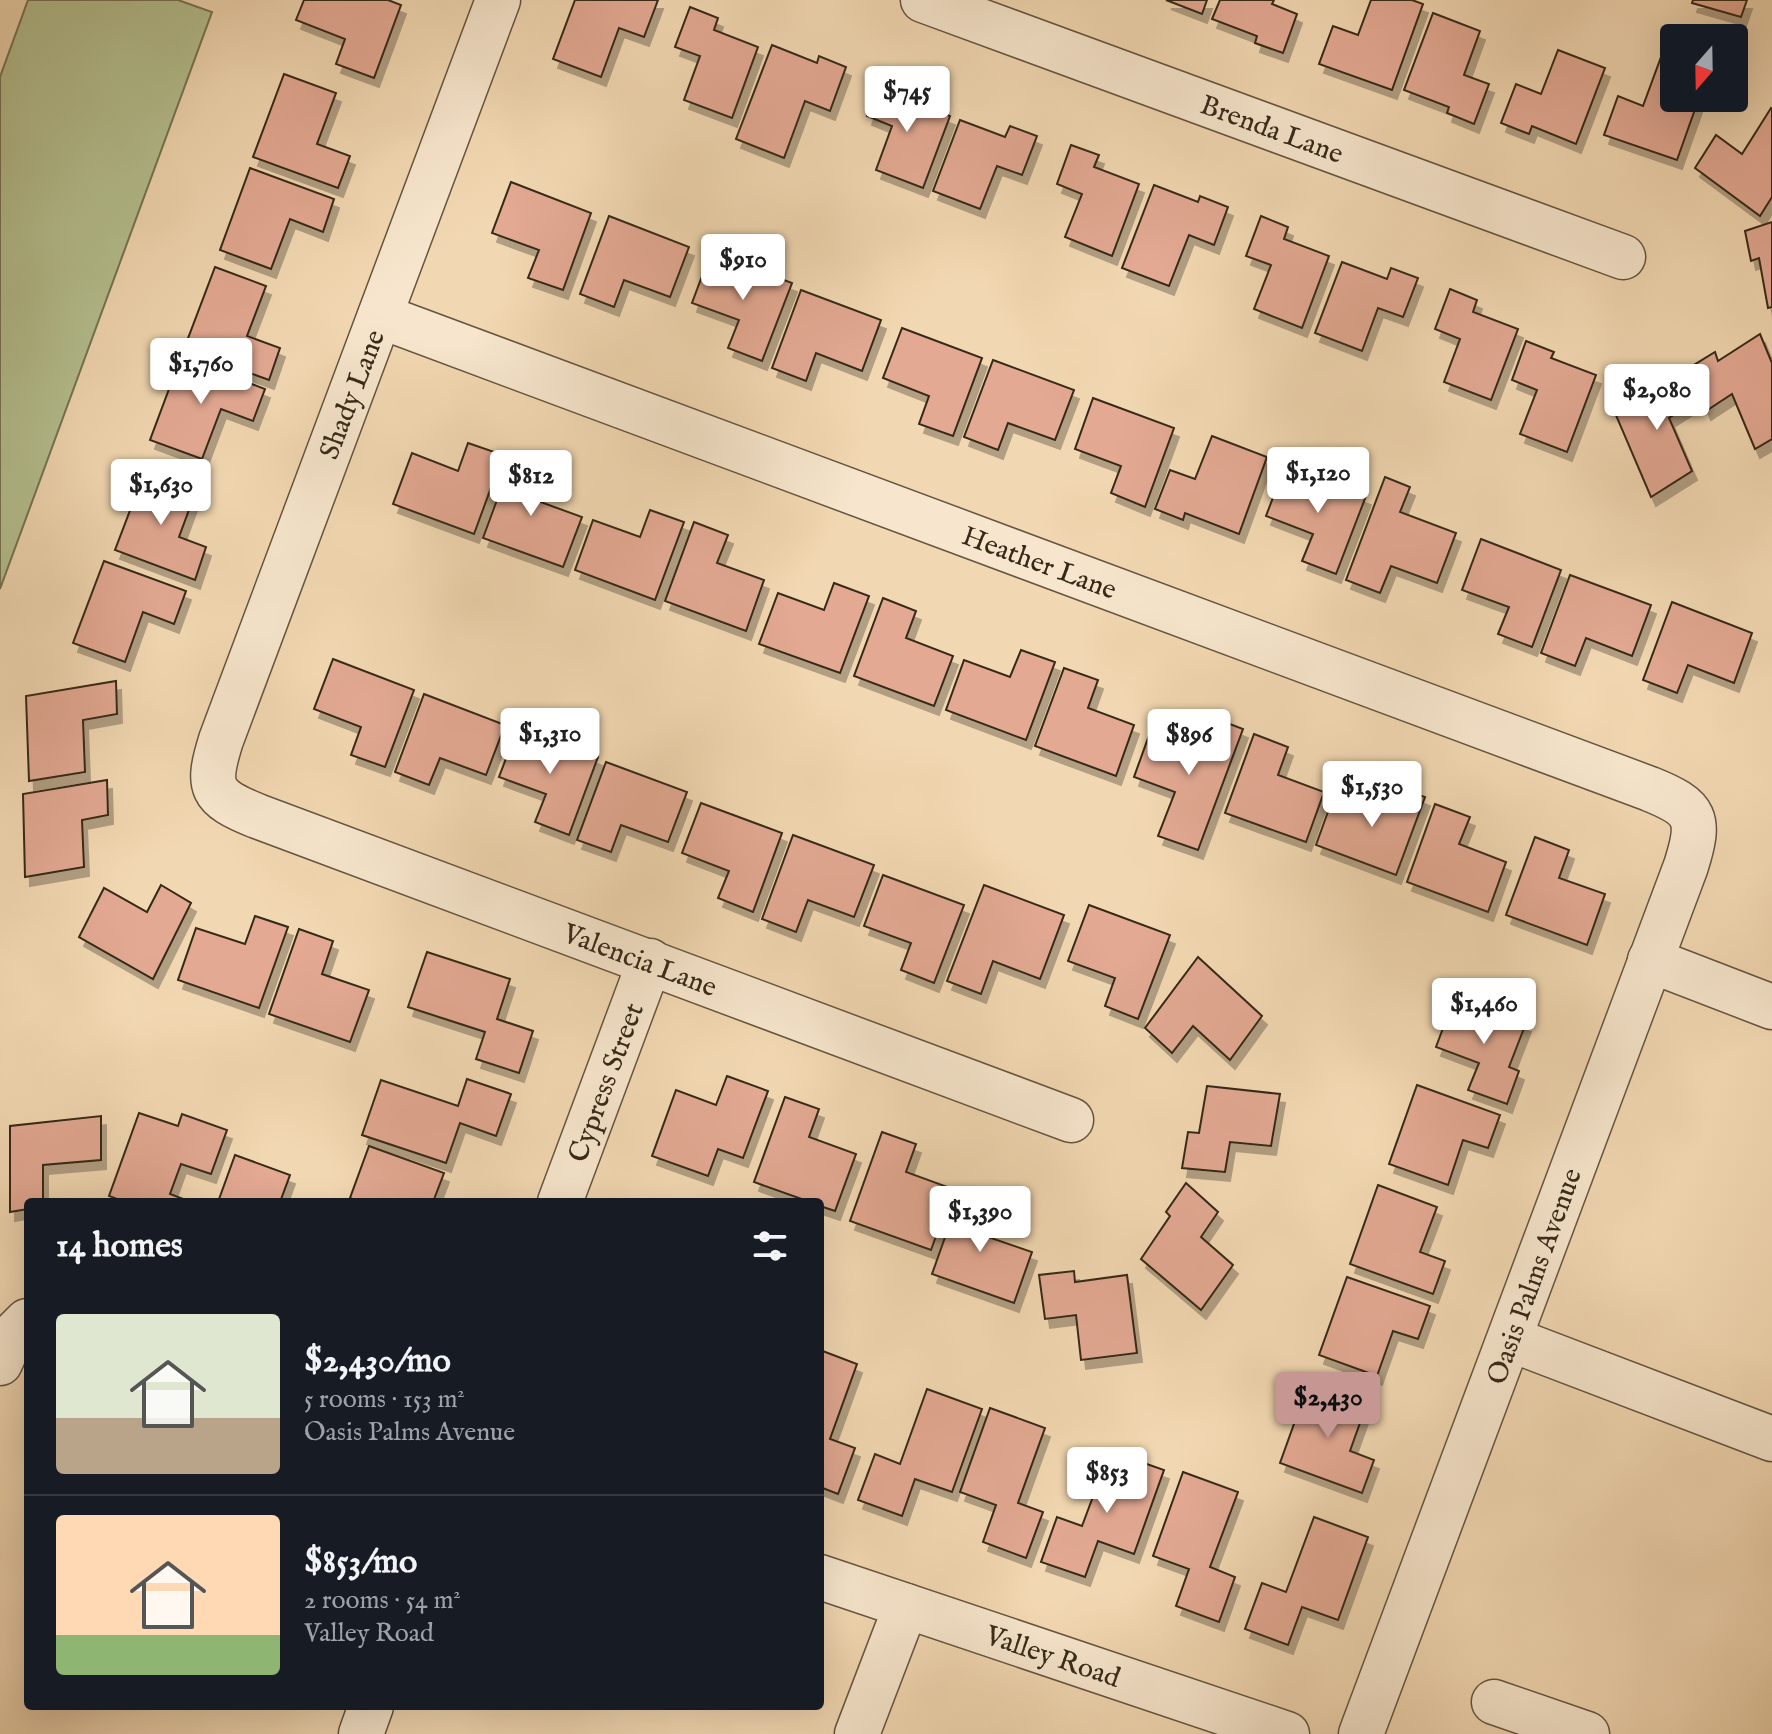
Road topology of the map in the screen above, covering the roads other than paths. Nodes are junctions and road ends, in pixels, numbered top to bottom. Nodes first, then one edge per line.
1 (498, 0) edge
2 (923, 0) edge
3 (1623, 257) dead end
4 (380, 316) junction
5 (214, 789) joint
6 (1693, 816) joint
7 (1650, 960) junction
8 (650, 961) junction
9 (1772, 1007) edge
10 (1071, 1120) dead end
11 (561, 1198) edge
12 (0, 1317) edge
13 (24, 1320) edge
14 (24, 1325) edge
15 (1510, 1339) junction
16 (0, 1363) edge
17 (1772, 1439) edge
18 (824, 1578) edge
19 (906, 1606) junction
20 (1494, 1702) dead end
21 (370, 1710) edge
22 (361, 1734) edge
23 (857, 1734) edge
24 (1287, 1734) edge
25 (1361, 1734) edge
26 (1587, 1734) edge

1 - 4 street, Shady Lane
2 - 3 street, Brenda Lane
4 - 5 street, Shady Lane
4 - 6 street, Heather Lane
5 - 8 street, Valencia Lane
6 - 7 street, Oasis Palms Avenue
7 - 9 street
7 - 15 street, Oasis Palms Avenue
8 - 10 street, Valencia Lane
8 - 11 street, Cypress Street
12 - 13 street
14 - 16 street
15 - 17 street
15 - 25 street, Oasis Palms Avenue
18 - 19 street, Valley Road
19 - 23 street
19 - 24 street, Valley Road
20 - 26 street
21 - 22 street

